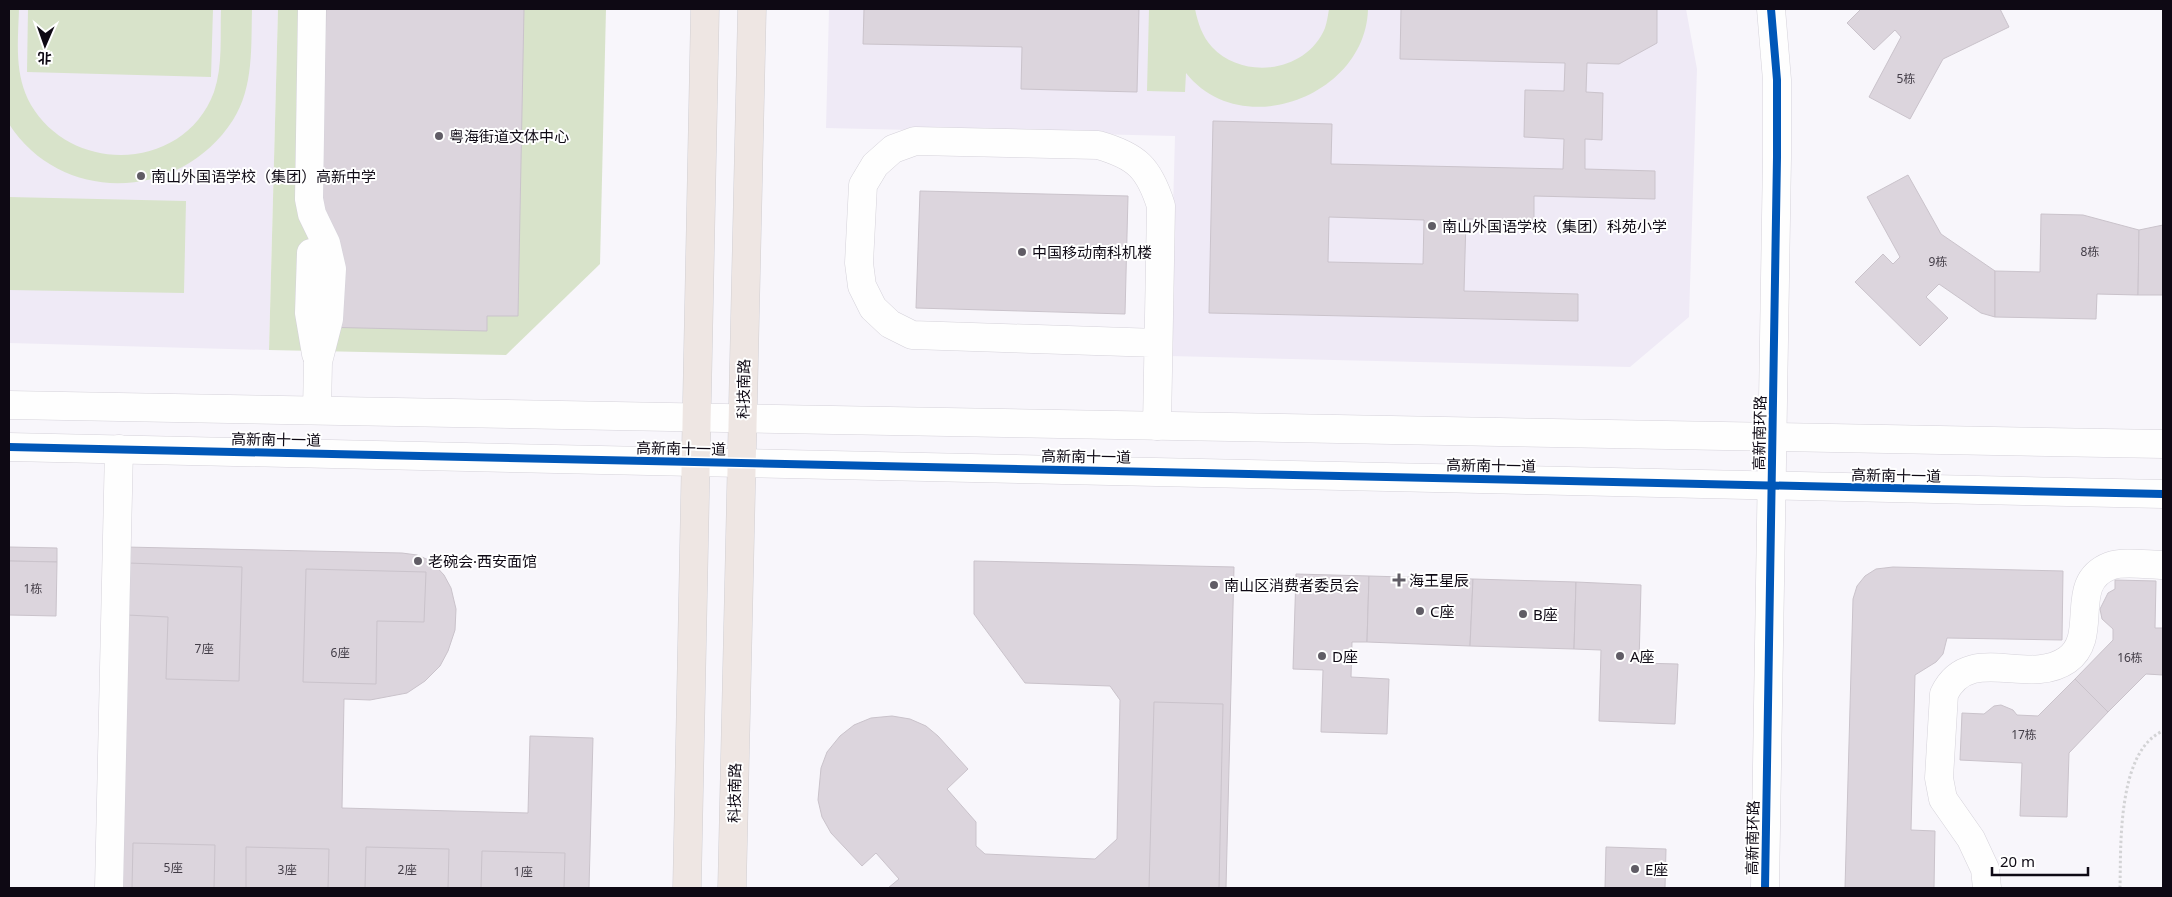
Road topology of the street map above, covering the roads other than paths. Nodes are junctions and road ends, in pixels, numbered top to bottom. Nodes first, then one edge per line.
1 (312, 9) edge
2 (705, 9) edge
3 (752, 9) edge
4 (1771, 9) edge
5 (311, 253) dead end
6 (1158, 343) junction
7 (318, 362) junction
8 (9, 405) edge
9 (317, 410) junction
10 (696, 417) junction
11 (742, 418) junction
12 (1157, 426) junction
13 (1772, 437) junction
14 (2163, 444) edge
15 (9, 446) edge
16 (119, 449) junction
17 (695, 462) junction
18 (741, 463) junction
19 (1772, 486) junction
20 (2163, 494) edge
21 (2163, 565) edge
22 (109, 888) edge
23 (687, 888) edge
24 (732, 888) edge
25 (1765, 888) edge
26 (1987, 888) edge

1 - 7 street
2 - 10 main road
3 - 11 main road, 科技南路
4 - 13 street, 高新南环路
5 - 7 street
6 - 6 street
6 - 12 street
7 - 9 street
8 - 9 street, 高新南十一道
9 - 10 street, 高新南十一道
10 - 11 street, 高新南十一道
10 - 17 main road
11 - 12 street, 高新南十一道
11 - 18 main road, 科技南路
12 - 13 street, 高新南十一道
13 - 14 street, 高新南十一道
13 - 19 street, 高新南环路
15 - 16 street, 高新南十一道
16 - 17 street, 高新南十一道
16 - 22 street
17 - 18 street, 高新南十一道
17 - 23 main road
18 - 19 street, 高新南十一道
18 - 24 main road, 科技南路
19 - 20 street, 高新南十一道
19 - 25 street, 高新南环路
21 - 26 street

